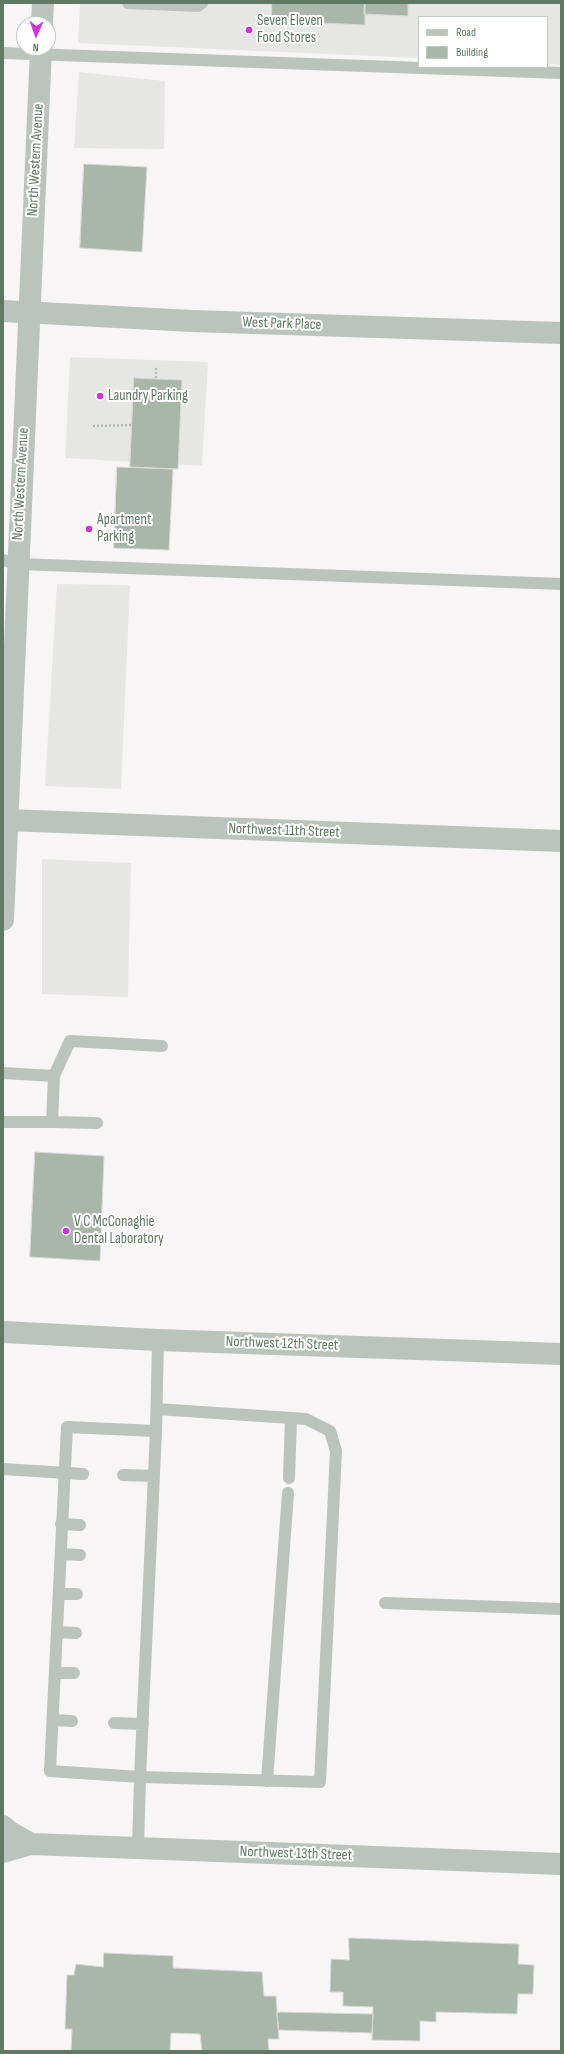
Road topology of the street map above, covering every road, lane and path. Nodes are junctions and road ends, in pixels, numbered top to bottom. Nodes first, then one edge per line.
1 (43, 3) edge
2 (202, 3) edge
3 (130, 4) edge
4 (42, 16) edge
5 (16, 52) edge
6 (56, 52) edge
7 (3, 53) edge
8 (41, 56) edge
9 (418, 67) edge
10 (443, 68) edge
11 (561, 73) edge
12 (3, 311) edge
13 (29, 312) junction
14 (561, 333) edge
15 (156, 368) dead end
16 (156, 379) dead end
17 (133, 425) dead end
18 (93, 426) dead end
19 (10, 562) edge
20 (561, 584) edge
21 (7, 820) junction
22 (561, 841) edge
23 (3, 912) edge
24 (3, 920) edge
25 (162, 1046) dead end
26 (3, 1073) edge
27 (54, 1076) junction
28 (3, 1122) edge
29 (52, 1122) junction
30 (97, 1124) dead end
31 (3, 1332) edge
32 (158, 1340) junction
33 (561, 1354) edge
34 (158, 1409) junction
35 (292, 1418) junction
36 (156, 1431) junction
37 (3, 1469) edge
38 (65, 1472) junction
39 (83, 1474) dead end
40 (123, 1475) dead end
41 (154, 1476) junction
42 (289, 1478) dead end
43 (288, 1493) dead end
44 (61, 1524) junction
45 (80, 1525) dead end
46 (61, 1554) junction
47 (80, 1555) dead end
48 (59, 1594) junction
49 (77, 1594) dead end
50 (385, 1604) dead end
51 (561, 1609) edge
52 (57, 1632) junction
53 (76, 1634) dead end
54 (55, 1672) junction
55 (74, 1673) dead end
56 (53, 1720) junction
57 (72, 1721) dead end
58 (114, 1723) dead end
59 (143, 1724) junction
60 (140, 1777) junction
61 (267, 1781) junction
62 (3, 1826) edge
63 (31, 1844) junction
64 (138, 1848) junction
65 (3, 1852) edge
66 (561, 1864) edge

1 - 4 street
2 - 3 lane
5 - 7 lane
6 - 9 lane
8 - 13 street, North Western Avenue
10 - 11 lane
12 - 13 street, West Park Place
13 - 14 street, West Park Place
13 - 19 street, North Western Avenue
15 - 16 path
17 - 18 path
19 - 20 lane
19 - 21 street, North Western Avenue
21 - 22 street, Northwest 11th Street
21 - 23 street, North Western Avenue
23 - 24 street, North Western Avenue
25 - 27 lane
26 - 27 lane
27 - 29 lane
28 - 29 lane
29 - 30 lane
31 - 32 street, Northwest 12th Street
32 - 33 street, Northwest 12th Street
32 - 34 lane
34 - 35 lane
34 - 36 lane
35 - 42 lane
35 - 61 lane
36 - 38 lane
36 - 41 lane
37 - 38 lane
38 - 39 lane
38 - 44 lane
40 - 41 lane
41 - 59 lane
43 - 61 lane
44 - 45 lane
44 - 46 lane
46 - 47 lane
46 - 48 lane
48 - 49 lane
48 - 52 lane
50 - 51 lane
52 - 53 lane
52 - 54 lane
54 - 55 lane
54 - 56 lane
56 - 57 lane
56 - 60 lane
58 - 59 lane
59 - 60 lane
60 - 61 lane
60 - 64 lane
62 - 63 street, Northwest 13th Street
63 - 64 street, Northwest 13th Street
63 - 65 street, Northwest 13th Street
64 - 66 street, Northwest 13th Street

